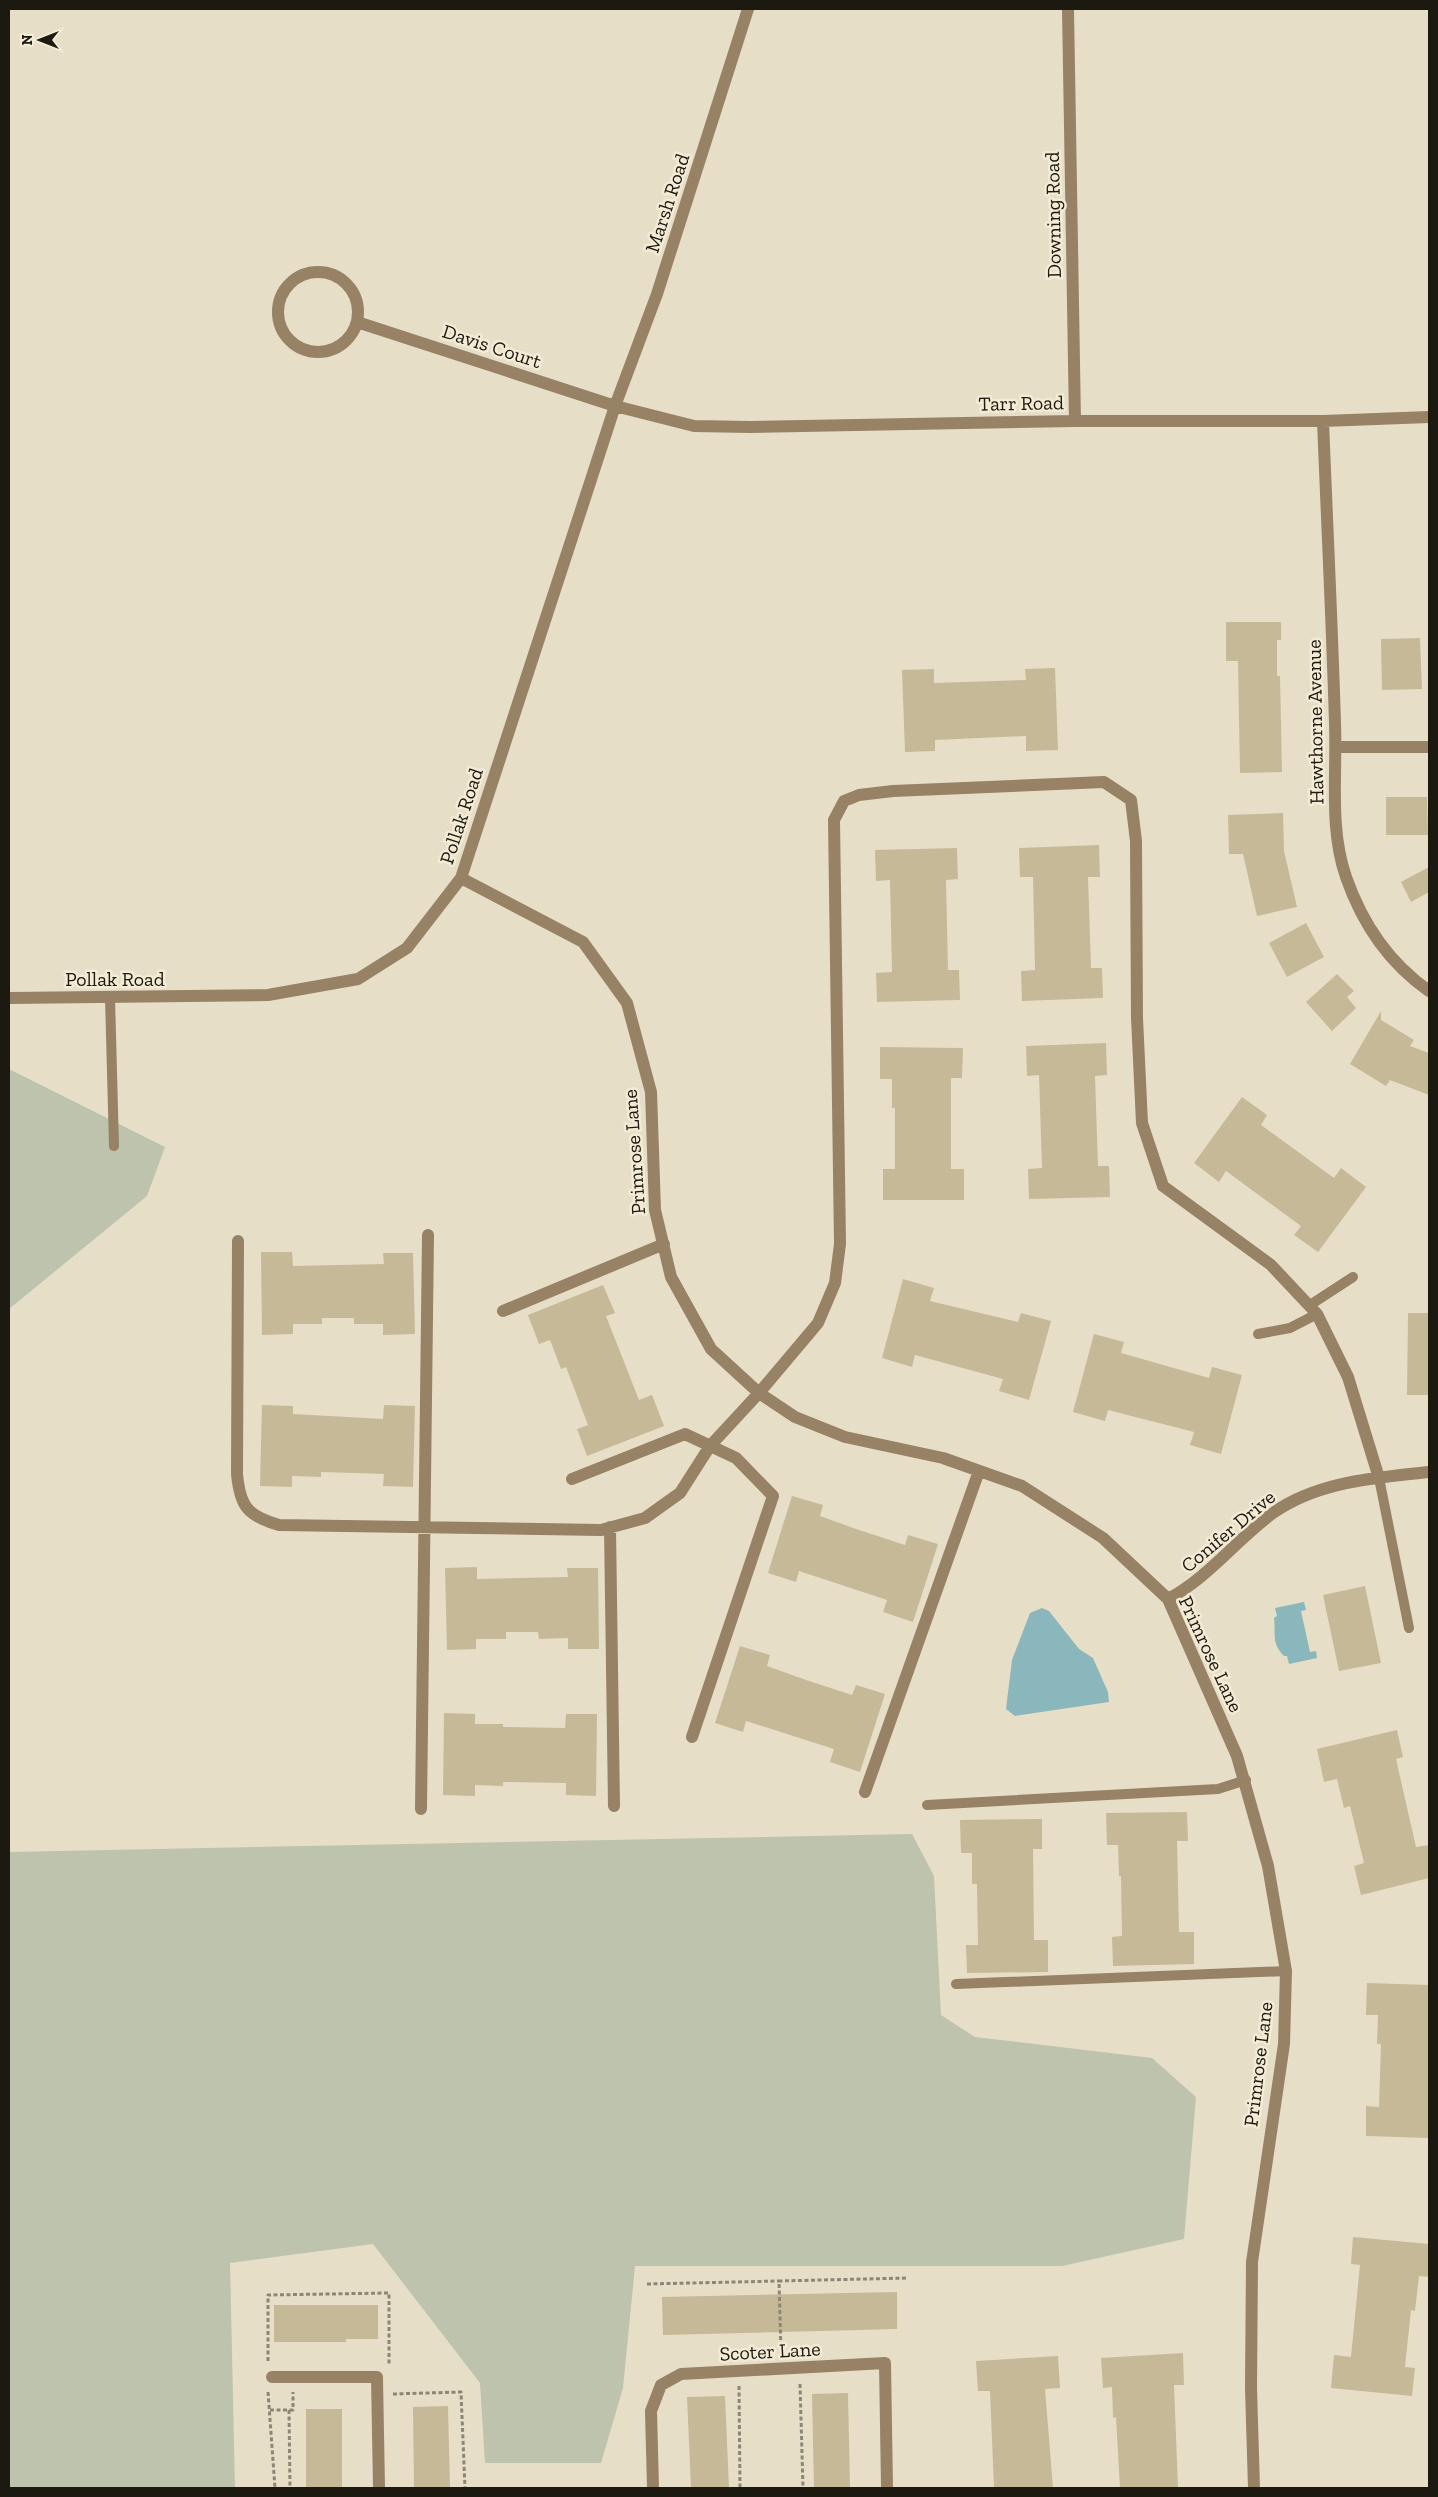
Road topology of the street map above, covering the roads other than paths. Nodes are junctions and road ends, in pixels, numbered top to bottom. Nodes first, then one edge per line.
1 (748, 9) edge
2 (1068, 9) edge
3 (357, 322) junction
4 (615, 406) junction
5 (1429, 417) edge
6 (1075, 421) junction
7 (1324, 421) junction
8 (1336, 747) junction
9 (1429, 747) edge
10 (461, 878) junction
11 (1429, 991) edge
12 (9, 998) edge
13 (110, 998) junction
14 (114, 1146) dead end
15 (428, 1235) dead end
16 (238, 1241) dead end
17 (664, 1244) junction
18 (1352, 1277) dead end
19 (1314, 1310) junction
20 (503, 1311) dead end
21 (1258, 1334) dead end
22 (759, 1393) junction
23 (710, 1446) junction
24 (979, 1471) junction
25 (1429, 1472) edge
26 (1379, 1478) junction
27 (572, 1479) dead end
28 (610, 1527) junction
29 (424, 1528) junction
30 (1168, 1599) junction
31 (1409, 1628) dead end
32 (692, 1737) dead end
33 (1246, 1780) junction
34 (865, 1792) dead end
35 (614, 1806) dead end
36 (927, 1806) dead end
37 (421, 1809) dead end
38 (1286, 1972) junction
39 (956, 1984) dead end
40 (269, 2376) road end
41 (379, 2488) edge
42 (653, 2488) edge
43 (887, 2488) edge
44 (1254, 2488) edge

1 - 4 street, Marsh Road
2 - 6 street, Downing Road
3 - 3 street
3 - 4 street, Davis Court
4 - 6 street, Tarr Road
4 - 10 street, Pollak Road
5 - 7 street, Tarr Road
6 - 7 street, Tarr Road
7 - 8 street, Hawthorne Avenue
8 - 9 street
8 - 11 street, Hawthorne Avenue
10 - 13 street, Pollak Road
10 - 17 street, Primrose Lane
12 - 13 street, Pollak Road
13 - 14 lane
15 - 29 street
16 - 29 street
17 - 20 street
17 - 22 street, Primrose Lane
18 - 19 lane
19 - 21 lane
19 - 22 street
19 - 26 street
22 - 23 street
22 - 24 street, Primrose Lane
23 - 27 street
23 - 28 street
23 - 32 street
24 - 30 street, Primrose Lane
24 - 34 street
25 - 26 street, Conifer Drive
26 - 30 street, Conifer Drive
26 - 31 lane
28 - 29 street
28 - 35 street
29 - 37 street
30 - 33 street, Primrose Lane
33 - 36 lane
33 - 38 street, Primrose Lane
38 - 39 lane
38 - 44 street, Primrose Lane
40 - 41 street
42 - 43 street, Scoter Lane

